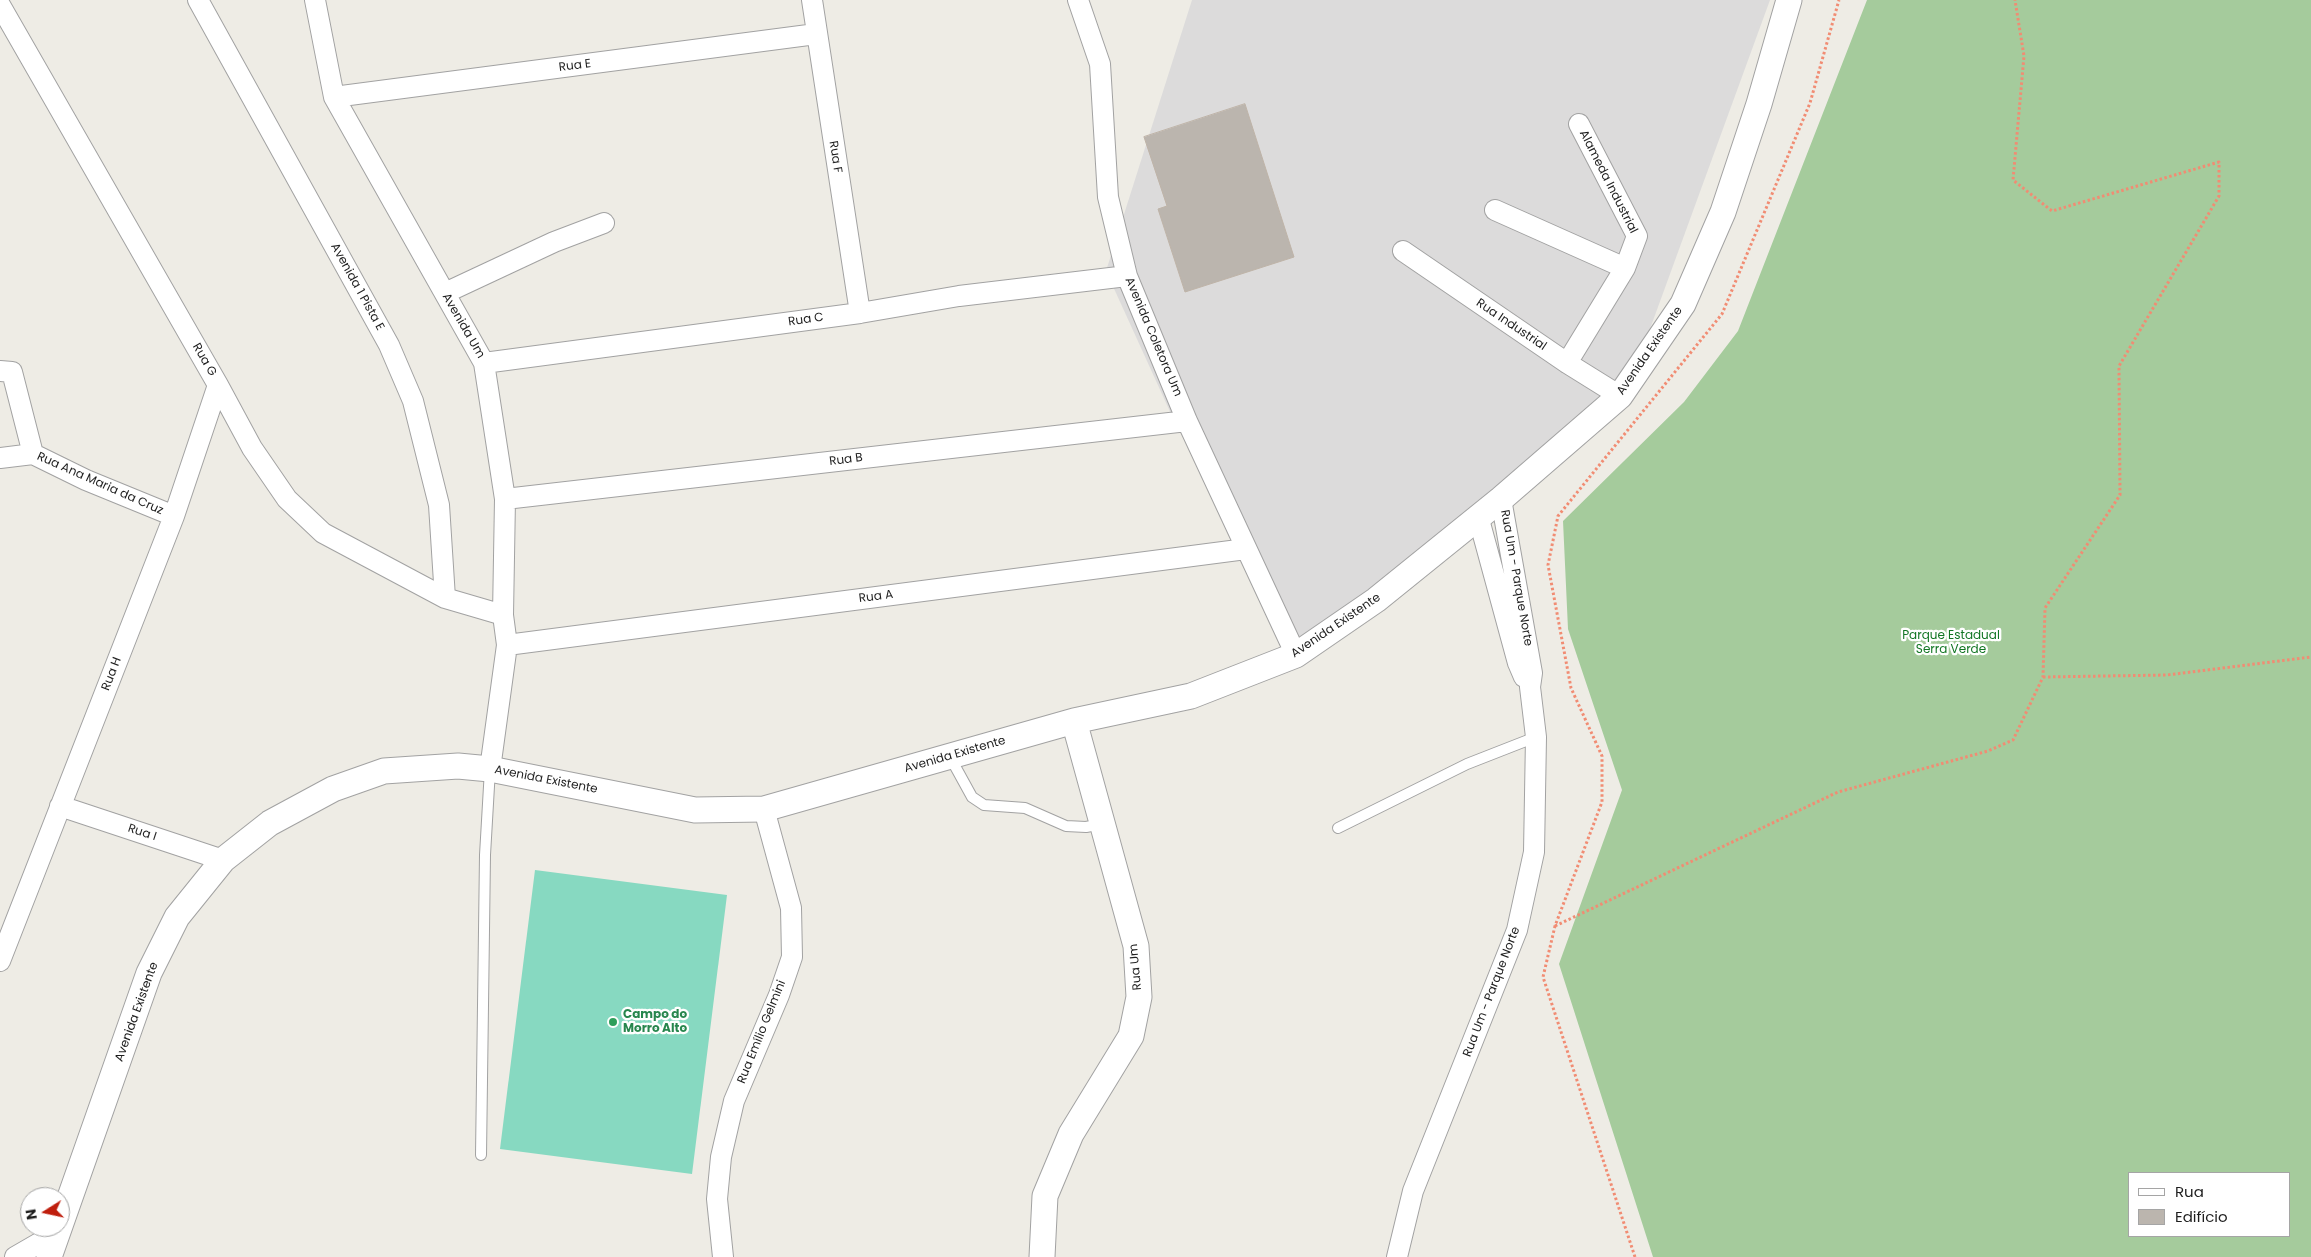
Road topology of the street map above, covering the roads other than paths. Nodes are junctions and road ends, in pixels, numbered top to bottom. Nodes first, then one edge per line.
1 (198, 0) edge
2 (315, 0) edge
3 (812, 0) edge
4 (1078, 0) edge
5 (1789, 0) edge
6 (0, 4) edge
7 (816, 34) junction
8 (334, 97) junction
9 (1579, 124) dead end
10 (1495, 210) dead end
11 (604, 223) dead end
12 (1403, 251) dead end
13 (1625, 268) junction
14 (1127, 276) junction
15 (445, 293) junction
16 (860, 313) junction
17 (484, 363) junction
18 (1566, 363) junction
19 (0, 371) edge
20 (218, 385) junction
21 (1620, 396) junction
22 (1188, 420) junction
23 (33, 454) junction
24 (0, 458) edge
25 (505, 499) junction
26 (1502, 499) junction
27 (174, 516) junction
28 (1478, 516) junction
29 (1246, 549) junction
30 (445, 598) junction
31 (503, 615) junction
32 (506, 645) junction
33 (1296, 655) junction
34 (1530, 686) junction
35 (1074, 721) junction
36 (1536, 737) junction
37 (950, 756) junction
38 (490, 769) junction
39 (60, 806) junction
40 (764, 809) junction
41 (1104, 824) junction
42 (1338, 828) dead end
43 (224, 860) junction
44 (0, 961) edge
45 (481, 1155) dead end
46 (70, 1202) edge
47 (50, 1237) edge
48 (57, 1237) edge
49 (15, 1257) edge
50 (49, 1257) edge
51 (723, 1257) edge
52 (1042, 1257) edge
53 (1397, 1257) edge

1 - 30 street, Avenida 1 Pista E
2 - 8 street, Avenida Um
3 - 7 street, Rua F
4 - 14 street, Avenida Coletora Um
5 - 21 street, Avenida Existente
6 - 20 street, Rua G
7 - 8 street, Rua E
7 - 16 street, Rua F
8 - 15 street, Avenida Um
9 - 13 street, Alameda Industrial
10 - 13 street
11 - 15 street
12 - 18 street, Rua Industrial
13 - 18 street, Alameda Industrial
14 - 16 street, Rua C
14 - 22 street, Avenida Coletora Um
15 - 17 street, Avenida Um
16 - 17 street, Rua C
17 - 25 street, Avenida Um
18 - 21 street, Rua Industrial
19 - 23 street, Rua Ana Maria da Cruz
20 - 27 street, Rua H
20 - 30 street, Rua G
21 - 26 street, Avenida Existente
22 - 25 street, Rua B
22 - 29 street, Avenida Coletora Um
23 - 24 street
23 - 27 street, Rua Ana Maria da Cruz
25 - 31 street, Avenida Um
26 - 28 street, Avenida Existente
26 - 34 street, Rua Um - Parque Norte
27 - 39 street, Rua H
28 - 33 street, Avenida Existente
28 - 34 street, Rua Um - Parque Norte
29 - 32 street, Rua A
29 - 33 street, Avenida Coletora Um
30 - 31 street, Rua G
31 - 32 street, Avenida Um
32 - 38 street, Avenida Um
33 - 35 street, Avenida Existente
34 - 36 street, Rua Um - Parque Norte
35 - 37 street, Avenida Existente
35 - 41 street, Rua Um
36 - 42 lane
36 - 53 street, Rua Um - Parque Norte
37 - 40 street, Avenida Existente
37 - 41 lane
38 - 40 street, Avenida Existente
38 - 43 street, Avenida Existente
38 - 45 lane
39 - 43 street, Rua I
39 - 44 street, Rua H
40 - 51 street, Rua Emílio Gelmini
41 - 52 street, Rua Um
43 - 46 street, Avenida Existente
47 - 49 street
48 - 50 street, Avenida Existente

